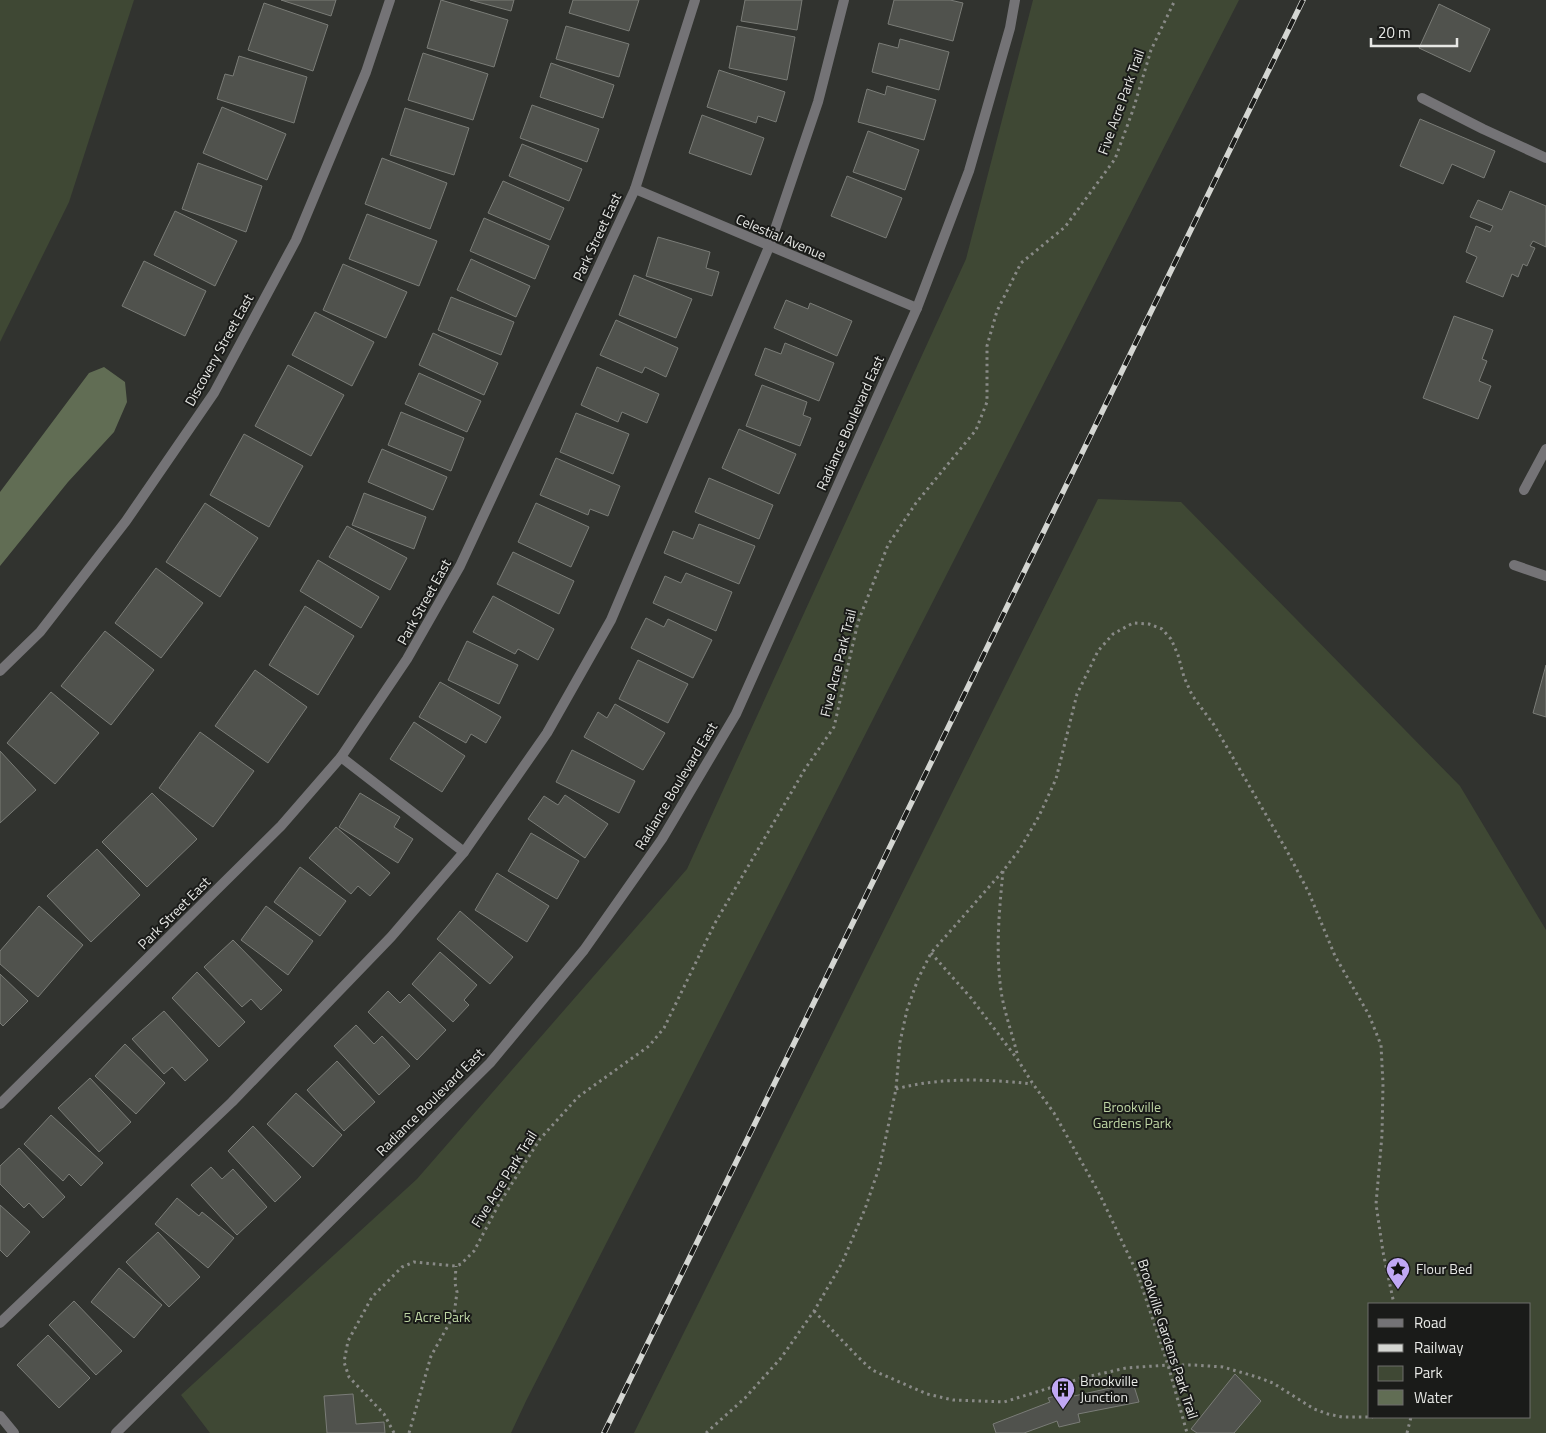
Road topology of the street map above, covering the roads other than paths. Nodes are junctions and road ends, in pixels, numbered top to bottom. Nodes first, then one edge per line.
1 (390, 0) edge
2 (695, 0) edge
3 (844, 0) edge
4 (1015, 0) edge
5 (1422, 98) dead end
6 (1546, 158) edge
7 (635, 189) junction
8 (769, 247) junction
9 (916, 308) junction
10 (1546, 448) edge
11 (1524, 490) dead end
12 (1514, 564) dead end
13 (1546, 576) edge
14 (0, 671) edge
15 (342, 756) junction
16 (464, 852) junction
17 (0, 1104) edge
18 (0, 1324) edge
19 (0, 1416) edge
20 (14, 1433) edge
21 (116, 1433) edge

1 - 14 street, Discovery Street East
2 - 7 street, Park Street East
3 - 8 street
4 - 9 street, Radiance Boulevard East
5 - 6 street
7 - 8 street, Celestial Avenue
7 - 15 street, Park Street East
8 - 9 street, Celestial Avenue
8 - 16 street
9 - 21 street, Radiance Boulevard East
10 - 11 street
12 - 13 street
15 - 16 street
15 - 17 street, Park Street East
16 - 18 street
19 - 20 street

